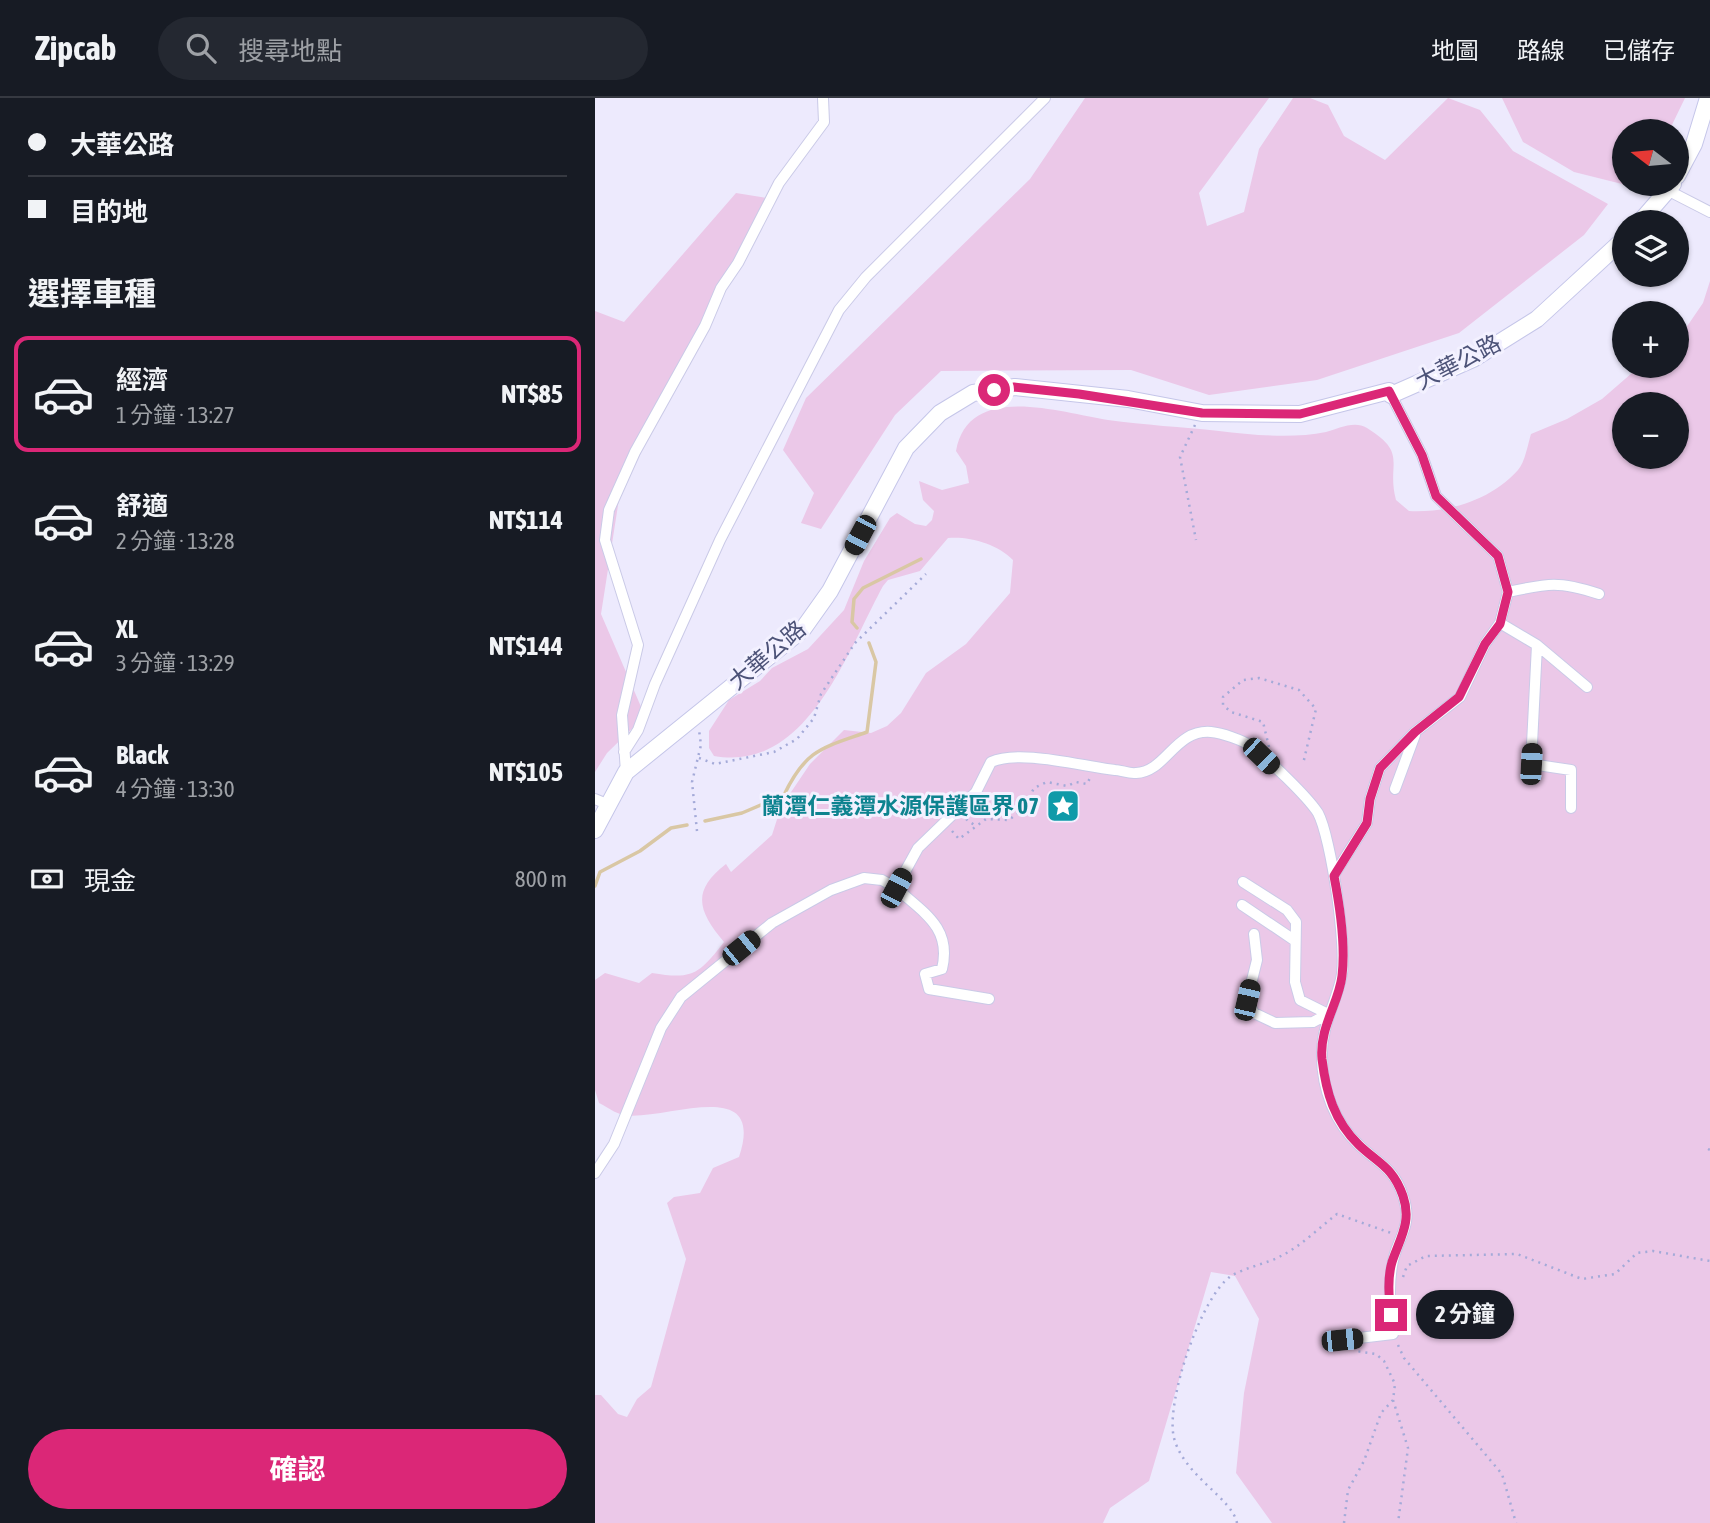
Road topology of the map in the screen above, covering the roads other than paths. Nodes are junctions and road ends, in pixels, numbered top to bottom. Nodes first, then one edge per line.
1 (823, 98) edge
2 (1045, 98) edge
3 (1708, 98) edge
4 (1689, 154) edge
5 (1663, 196) edge
6 (1689, 196) edge
7 (1650, 210) edge
8 (1710, 212) edge
9 (1612, 250) edge
10 (1391, 395) junction
11 (1508, 592) junction
12 (1599, 594) dead end
13 (1500, 624) junction
14 (1538, 645) junction
15 (1587, 687) dead end
16 (1415, 732) junction
17 (624, 752) junction
18 (626, 772) junction
19 (1395, 789) dead end
20 (601, 801) edge
21 (1571, 808) dead end
22 (595, 830) edge
23 (1334, 876) junction
24 (1243, 881) dead end
25 (896, 888) junction
26 (1242, 905) dead end
27 (1254, 934) dead end
28 (1294, 940) junction
29 (989, 999) dead end
30 (1328, 1014) junction
31 (595, 1173) edge
32 (1342, 1340) road end

1 - 17 street
2 - 17 street
3 - 4 main road
5 - 7 main road
6 - 8 street
9 - 10 main road, 大華公路
10 - 11 street
10 - 18 main road, 大華公路
11 - 12 street
11 - 13 street
13 - 14 street
13 - 16 street
14 - 15 street
14 - 21 street
16 - 19 street
16 - 23 street
17 - 18 street
18 - 20 main road, 大華公路
20 - 22 main road, 大華公路
23 - 25 street
23 - 30 street
24 - 28 street
25 - 29 street
25 - 31 street
26 - 28 street
27 - 30 street
28 - 30 street
30 - 32 street

